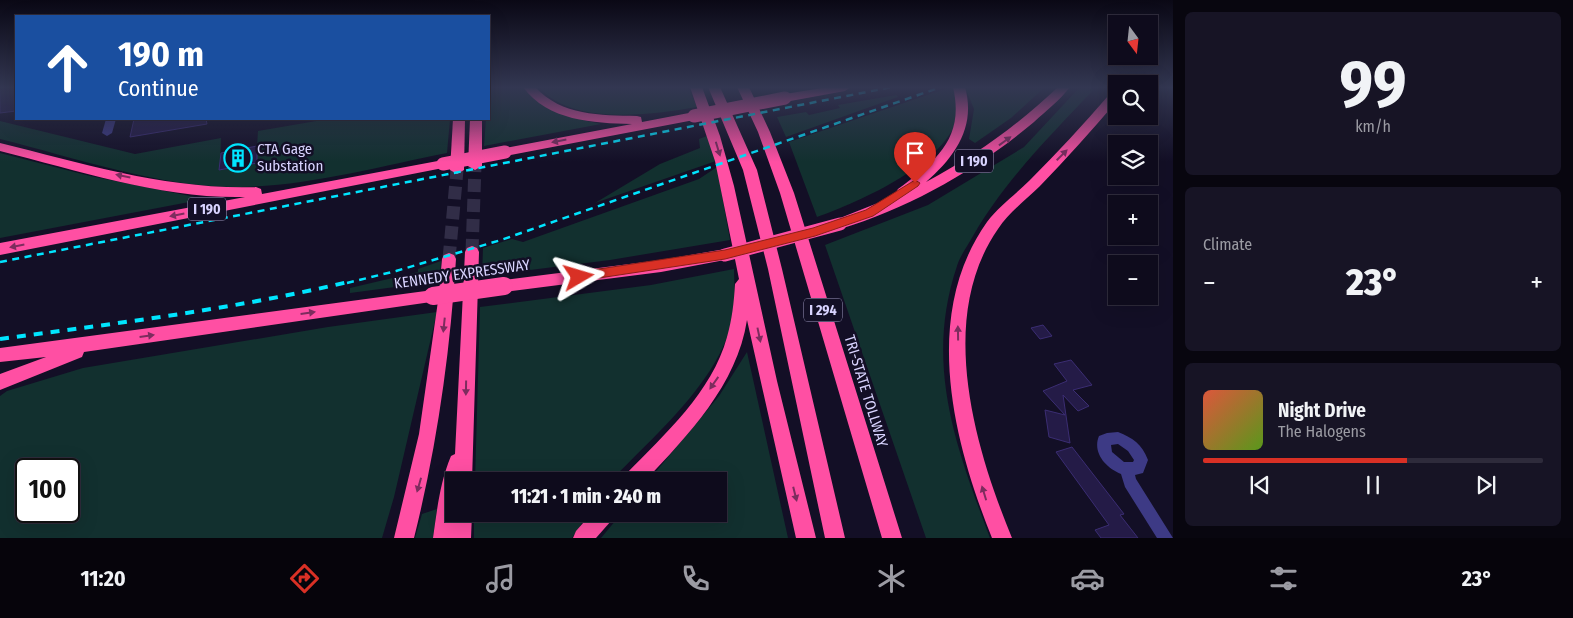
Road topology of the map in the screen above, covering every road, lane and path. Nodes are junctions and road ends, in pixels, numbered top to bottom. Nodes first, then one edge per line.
1 (566, 112) edge
2 (705, 112) edge
3 (714, 112) edge
4 (725, 112) edge
5 (755, 112) edge
6 (965, 112) edge
7 (1038, 112) edge
8 (1100, 112) edge
9 (111, 120) edge
10 (459, 120) edge
11 (476, 120) edge
12 (664, 122) junction
13 (107, 133) dead end
14 (0, 146) edge
15 (475, 166) tunnel mouth
16 (414, 169) junction
17 (457, 170) tunnel mouth
18 (869, 213) junction
19 (0, 249) edge
20 (472, 252) tunnel mouth
21 (449, 259) tunnel mouth
22 (745, 270) junction
23 (99, 343) junction
24 (0, 355) edge
25 (0, 382) edge
26 (465, 434) junction
27 (1127, 470) dead end
28 (463, 472) edge
29 (641, 472) edge
30 (462, 522) edge
31 (597, 522) edge
32 (404, 538) edge
33 (443, 538) edge
34 (461, 538) edge
35 (583, 538) edge
36 (806, 538) edge
37 (835, 538) edge
38 (892, 538) edge
39 (1002, 538) edge
40 (1166, 538) edge

1 - 12 highway
2 -> 22 highway
3 - 12 highway, I 190, bridge
4 - 37 highway, I 294
5 - 38 highway, TRI-STATE TOLLWAY / I 294
6 - 18 highway
18 -> 7 highway, KENNEDY EXPRESSWAY / I 190
39 -> 8 highway
9 - 13 street
10 - 17 highway
11 - 15 highway
12 -> 16 highway, I 190, bridge
16 -> 14 highway
16 -> 19 highway, I 190
23 -> 18 highway, KENNEDY EXPRESSWAY / I 190, bridge
20 -> 26 highway
21 -> 32 highway
22 -> 29 highway
22 -> 36 highway
23 - 24 highway, KENNEDY EXPRESSWAY / I 190
23 - 25 highway
26 - 28 highway
26 - 33 highway
27 - 40 street
30 - 34 highway
31 - 35 highway

